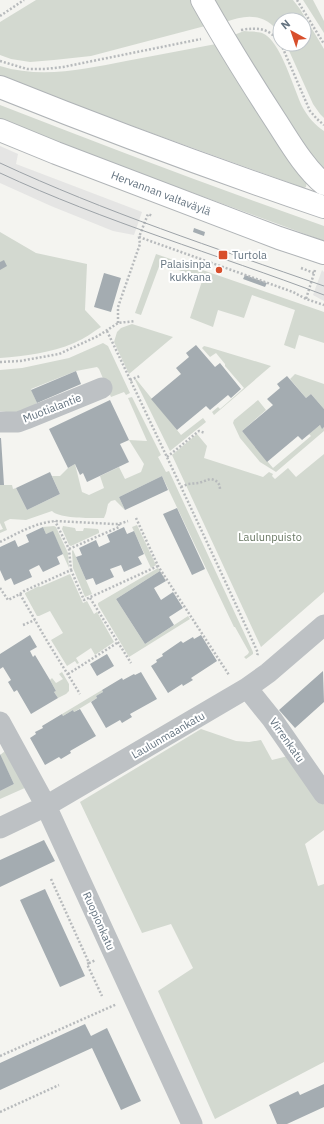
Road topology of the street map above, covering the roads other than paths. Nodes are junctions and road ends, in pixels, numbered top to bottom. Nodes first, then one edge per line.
1 (202, 0) edge
2 (0, 87) edge
3 (0, 130) edge
4 (324, 184) edge
5 (324, 207) edge
6 (320, 259) edge
7 (102, 388) dead end
8 (0, 422) edge
9 (324, 625) edge
10 (248, 688) junction
11 (0, 722) edge
12 (324, 794) edge
13 (46, 806) junction
14 (0, 828) edge
15 (192, 1124) edge

1 - 4 highway
2 - 5 highway
3 - 6 highway, Hervannan valtaväylä
7 - 8 street, Muotialantie
9 - 10 street, Laulunmaankatu
10 - 12 street, Virrenkatu
10 - 13 street, Laulunmaankatu
11 - 13 street, Ruopionkatu
13 - 14 street, Laulunmaankatu
13 - 15 street, Ruopionkatu

